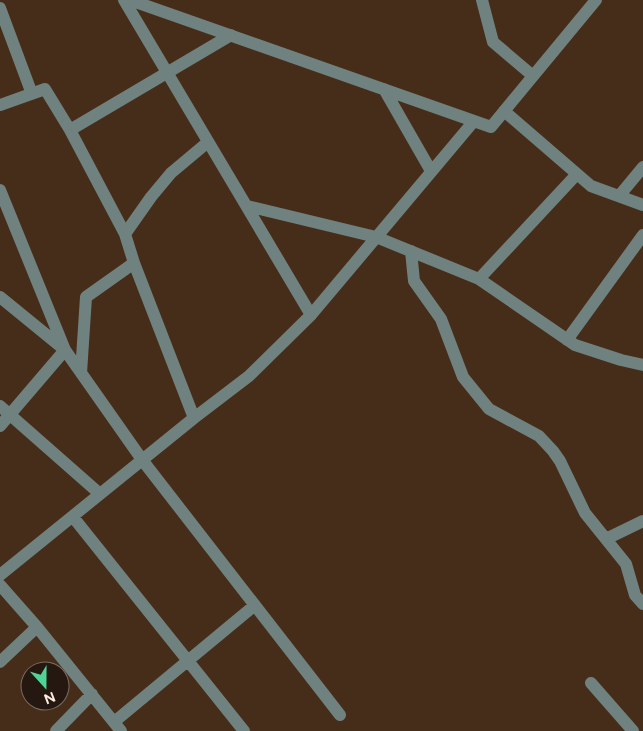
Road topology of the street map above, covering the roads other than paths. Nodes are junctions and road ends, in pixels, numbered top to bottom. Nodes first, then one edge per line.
1 (124, 0) edge
2 (130, 0) edge
3 (482, 0) edge
4 (596, 0) edge
5 (0, 8) edge
6 (231, 35) junction
7 (167, 73) junction
8 (533, 76) junction
9 (384, 89) junction
10 (32, 94) junction
11 (0, 105) edge
12 (504, 111) junction
13 (474, 121) junction
14 (70, 130) junction
15 (208, 142) junction
16 (643, 168) edge
17 (431, 171) junction
18 (578, 174) junction
19 (0, 190) edge
20 (618, 196) junction
21 (247, 206) junction
22 (643, 206) edge
23 (125, 234) junction
24 (643, 235) edge
25 (376, 237) junction
26 (411, 251) junction
27 (134, 263) junction
28 (479, 279) junction
29 (0, 296) edge
30 (311, 315) junction
31 (567, 340) junction
32 (65, 350) junction
33 (643, 365) edge
34 (81, 373) junction
35 (5, 410) edge
36 (194, 418) junction
37 (0, 426) edge
38 (143, 461) junction
39 (100, 494) junction
40 (73, 517) junction
41 (643, 521) edge
42 (606, 539) junction
43 (0, 575) edge
44 (0, 585) edge
45 (643, 604) edge
46 (254, 605) junction
47 (37, 627) junction
48 (188, 661) junction
49 (0, 662) edge
50 (591, 683) dead end
51 (92, 694) junction
52 (340, 716) dead end
53 (117, 726) edge
54 (56, 731) edge
55 (244, 731) edge
56 (632, 731) edge

1 - 7 street
2 - 6 street
3 - 8 street
4 - 8 street
5 - 10 street
6 - 7 street
6 - 9 street
7 - 14 street
7 - 15 street
8 - 12 street
9 - 13 street
9 - 17 street
10 - 11 street
10 - 14 street
12 - 13 street
12 - 18 street
13 - 17 street
14 - 23 street
15 - 21 street
15 - 23 street
16 - 20 street
17 - 25 street
18 - 20 street
18 - 28 street
19 - 32 street
20 - 22 street
21 - 25 street
21 - 30 street
23 - 27 street
24 - 31 street
25 - 26 street
25 - 30 street
26 - 28 street
26 - 42 street
27 - 34 street
27 - 36 street
28 - 31 street
29 - 32 street
30 - 36 street
31 - 33 street
32 - 34 street
32 - 35 street
34 - 38 street
35 - 37 street
35 - 39 street
36 - 38 street
38 - 39 street
38 - 46 street
39 - 40 street
40 - 43 street
40 - 48 street
41 - 42 street
42 - 45 street
44 - 47 street
46 - 48 street
46 - 52 street
47 - 49 street
47 - 51 street
48 - 53 street
48 - 55 street
50 - 56 street
51 - 53 street
51 - 54 street

